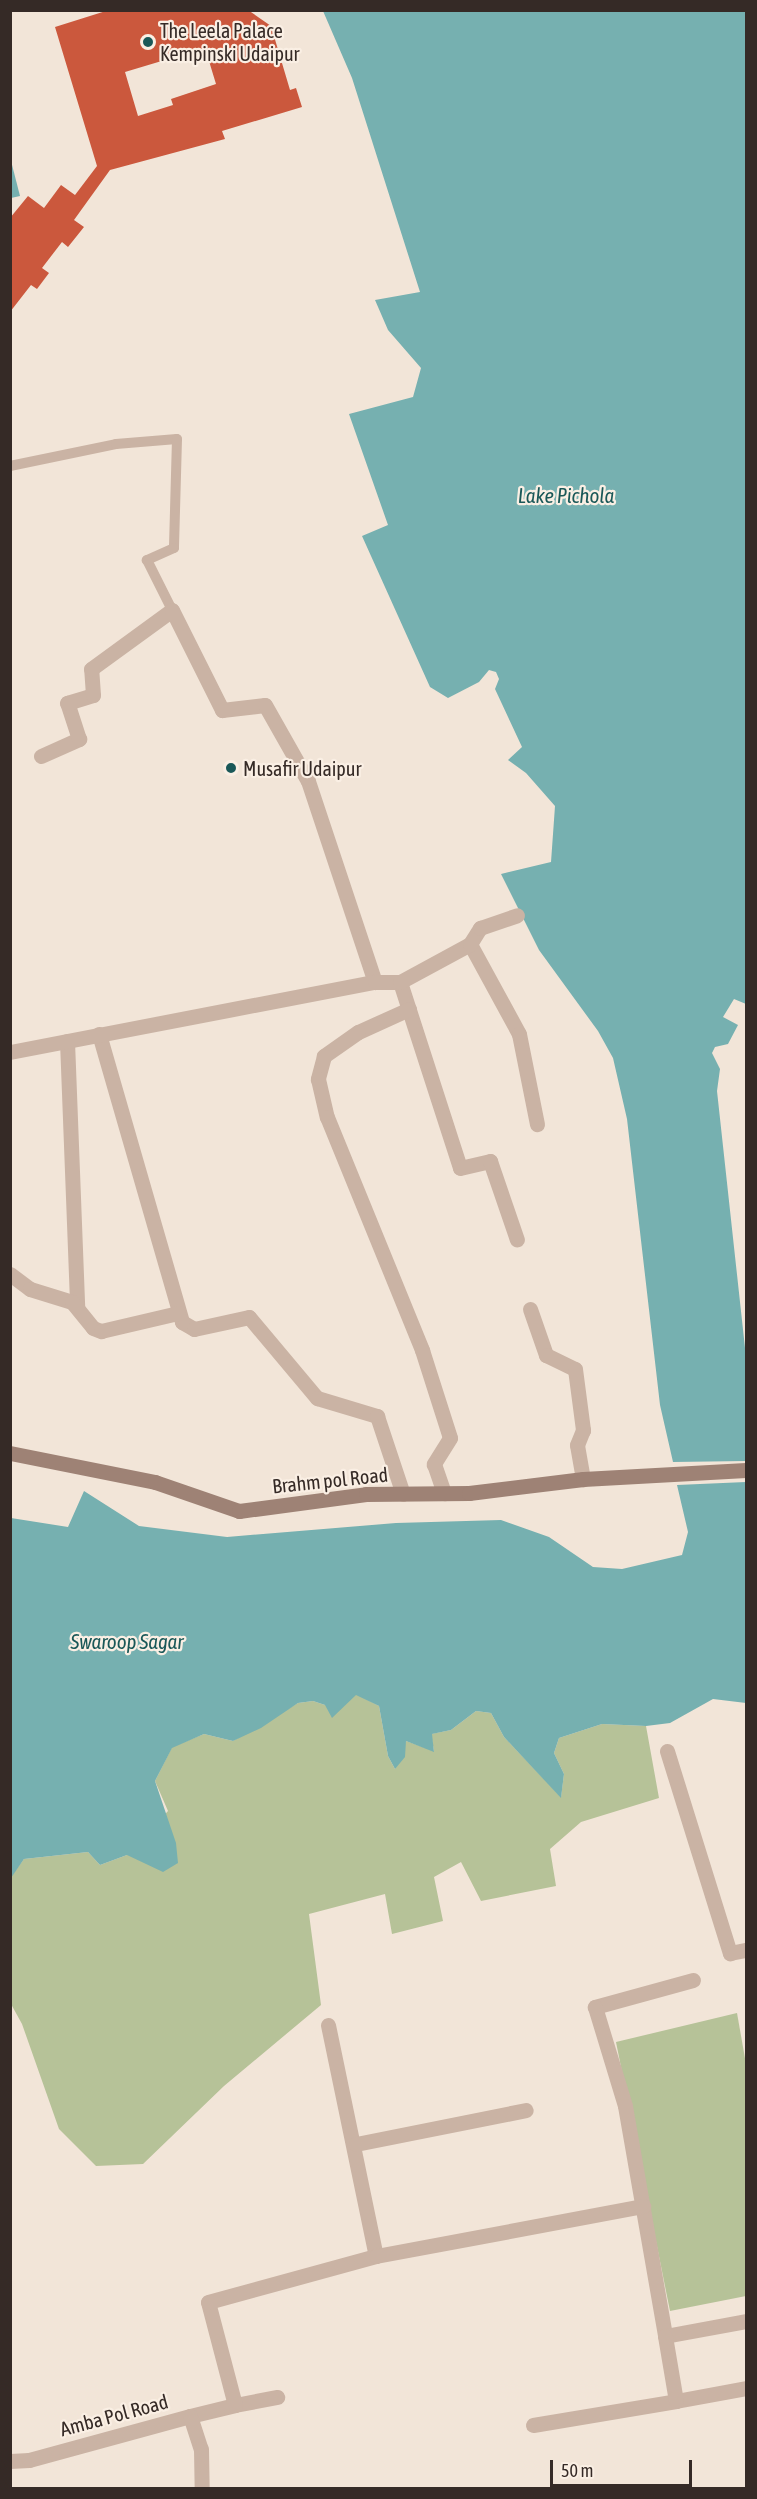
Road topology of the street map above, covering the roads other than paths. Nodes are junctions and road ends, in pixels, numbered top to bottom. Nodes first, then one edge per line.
1 (10, 466) edge
2 (172, 610) junction
3 (41, 756) dead end
4 (517, 915) dead end
5 (470, 944) junction
6 (375, 982) junction
7 (400, 982) junction
8 (409, 1009) junction
9 (99, 1034) junction
10 (67, 1041) junction
11 (10, 1052) edge
12 (537, 1124) dead end
13 (517, 1239) dead end
14 (10, 1274) edge
15 (78, 1307) junction
16 (530, 1309) dead end
17 (178, 1313) junction
18 (10, 1453) edge
19 (747, 1470) edge
20 (584, 1479) junction
21 (444, 1493) junction
22 (403, 1494) junction
23 (667, 1751) dead end
24 (747, 1950) edge
25 (693, 1980) dead end
26 (328, 2025) dead end
27 (526, 2110) dead end
28 (356, 2144) junction
29 (643, 2206) junction
30 (376, 2256) junction
31 (747, 2321) edge
32 (665, 2336) junction
33 (747, 2388) edge
34 (277, 2397) dead end
35 (676, 2401) junction
36 (236, 2405) junction
37 (190, 2416) junction
38 (533, 2425) dead end
39 (10, 2461) edge
40 (202, 2488) edge

1 - 2 lane
2 - 3 street
2 - 6 street
4 - 5 street
5 - 7 street
5 - 12 street
6 - 7 street
6 - 9 street
7 - 8 street
8 - 13 street
8 - 21 street
9 - 10 street
9 - 17 street
10 - 11 street
10 - 15 street
14 - 15 street
15 - 17 street
16 - 20 street
17 - 22 street
18 - 22 street, Brahm pol Road
19 - 20 street, Brahm pol Road
20 - 21 street, Brahm pol Road
21 - 22 street, Brahm pol Road
23 - 24 street
25 - 29 street
26 - 28 street
27 - 28 street
28 - 30 street
29 - 30 street
29 - 32 street
30 - 36 street
31 - 32 street
32 - 35 street
33 - 35 street
34 - 36 street
35 - 38 street
36 - 37 street
37 - 39 street, Amba Pol Road
37 - 40 street, Amba Pol Road

